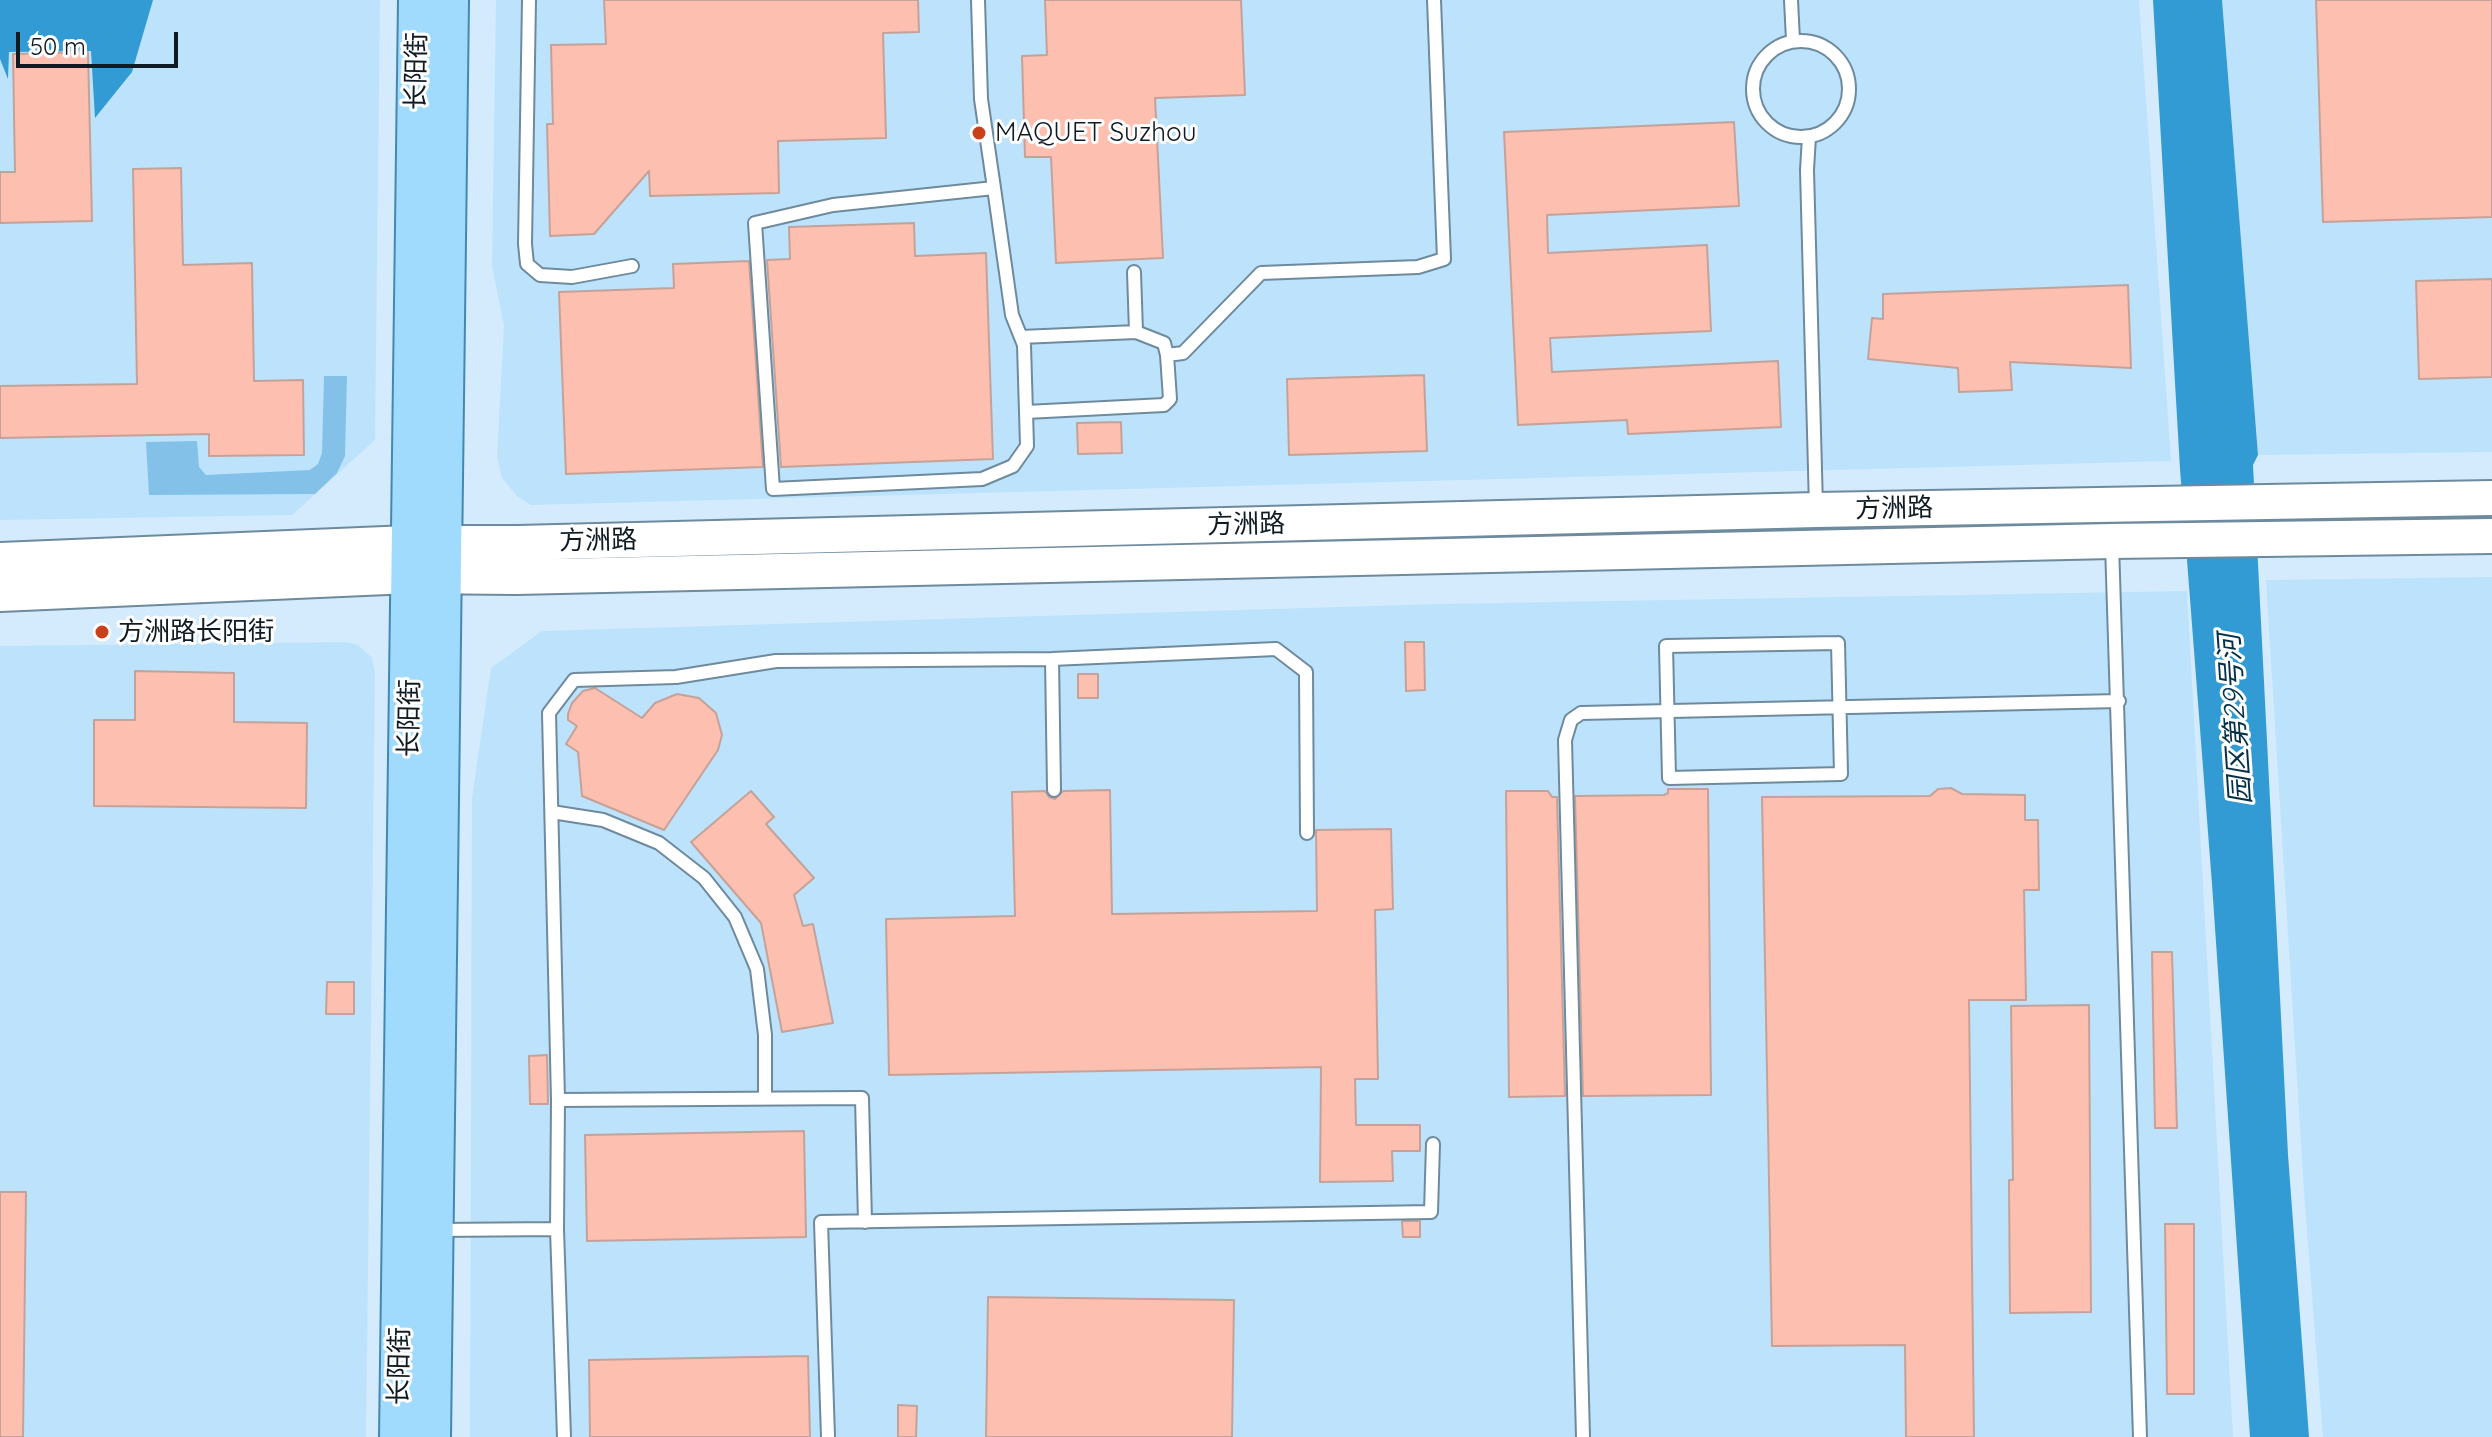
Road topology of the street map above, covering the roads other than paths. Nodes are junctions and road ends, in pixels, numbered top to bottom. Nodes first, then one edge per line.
1 (418, 0) edge
2 (449, 0) edge
3 (529, 0) edge
4 (978, 0) edge
5 (1434, 0) edge
6 (1791, 0) edge
7 (1793, 40) junction
8 (1809, 137) junction
9 (994, 188) junction
10 (632, 266) dead end
11 (1134, 272) dead end
12 (1136, 332) junction
13 (1021, 337) junction
14 (1167, 355) junction
15 (1026, 412) junction
16 (2492, 498) edge
17 (1816, 510) junction
18 (2492, 536) edge
19 (2112, 541) junction
20 (0, 560) edge
21 (426, 560) junction
22 (0, 594) edge
23 (1052, 659) junction
24 (2119, 701) junction
25 (1839, 707) junction
26 (1668, 711) junction
27 (1054, 790) dead end
28 (552, 812) junction
29 (1307, 833) dead end
30 (765, 1097) junction
31 (558, 1100) junction
32 (1433, 1144) dead end
33 (865, 1222) junction
34 (557, 1229) junction
35 (434, 1230) junction
36 (399, 1437) edge
37 (431, 1437) edge
38 (564, 1437) edge
39 (828, 1437) edge
40 (1583, 1437) edge
41 (2140, 1437) edge

1 - 21 main road, 长阳街
2 - 21 main road, 长阳街
3 - 10 lane
4 - 9 lane
5 - 14 lane
6 - 7 lane
7 - 8 lane
7 - 8 lane
8 - 17 lane
9 - 13 lane
9 - 15 lane
11 - 12 lane
12 - 13 lane
12 - 14 lane
13 - 15 lane
14 - 15 lane
16 - 17 main road, 方洲路
17 - 21 main road, 方洲路
18 - 19 main road, 方洲路
19 - 21 main road, 方洲路
19 - 24 lane
20 - 21 main road, 方洲路
21 - 22 main road, 方洲路
21 - 35 main road, 长阳街
21 - 36 main road, 长阳街
23 - 27 lane
23 - 28 lane
23 - 29 lane
24 - 25 lane
24 - 41 lane
25 - 26 lane
25 - 26 lane
25 - 26 lane
26 - 40 lane
28 - 30 lane
28 - 31 lane
30 - 31 lane
30 - 33 lane
31 - 34 lane
32 - 33 lane
33 - 39 lane
34 - 35 lane
34 - 38 lane
35 - 37 main road, 长阳街

